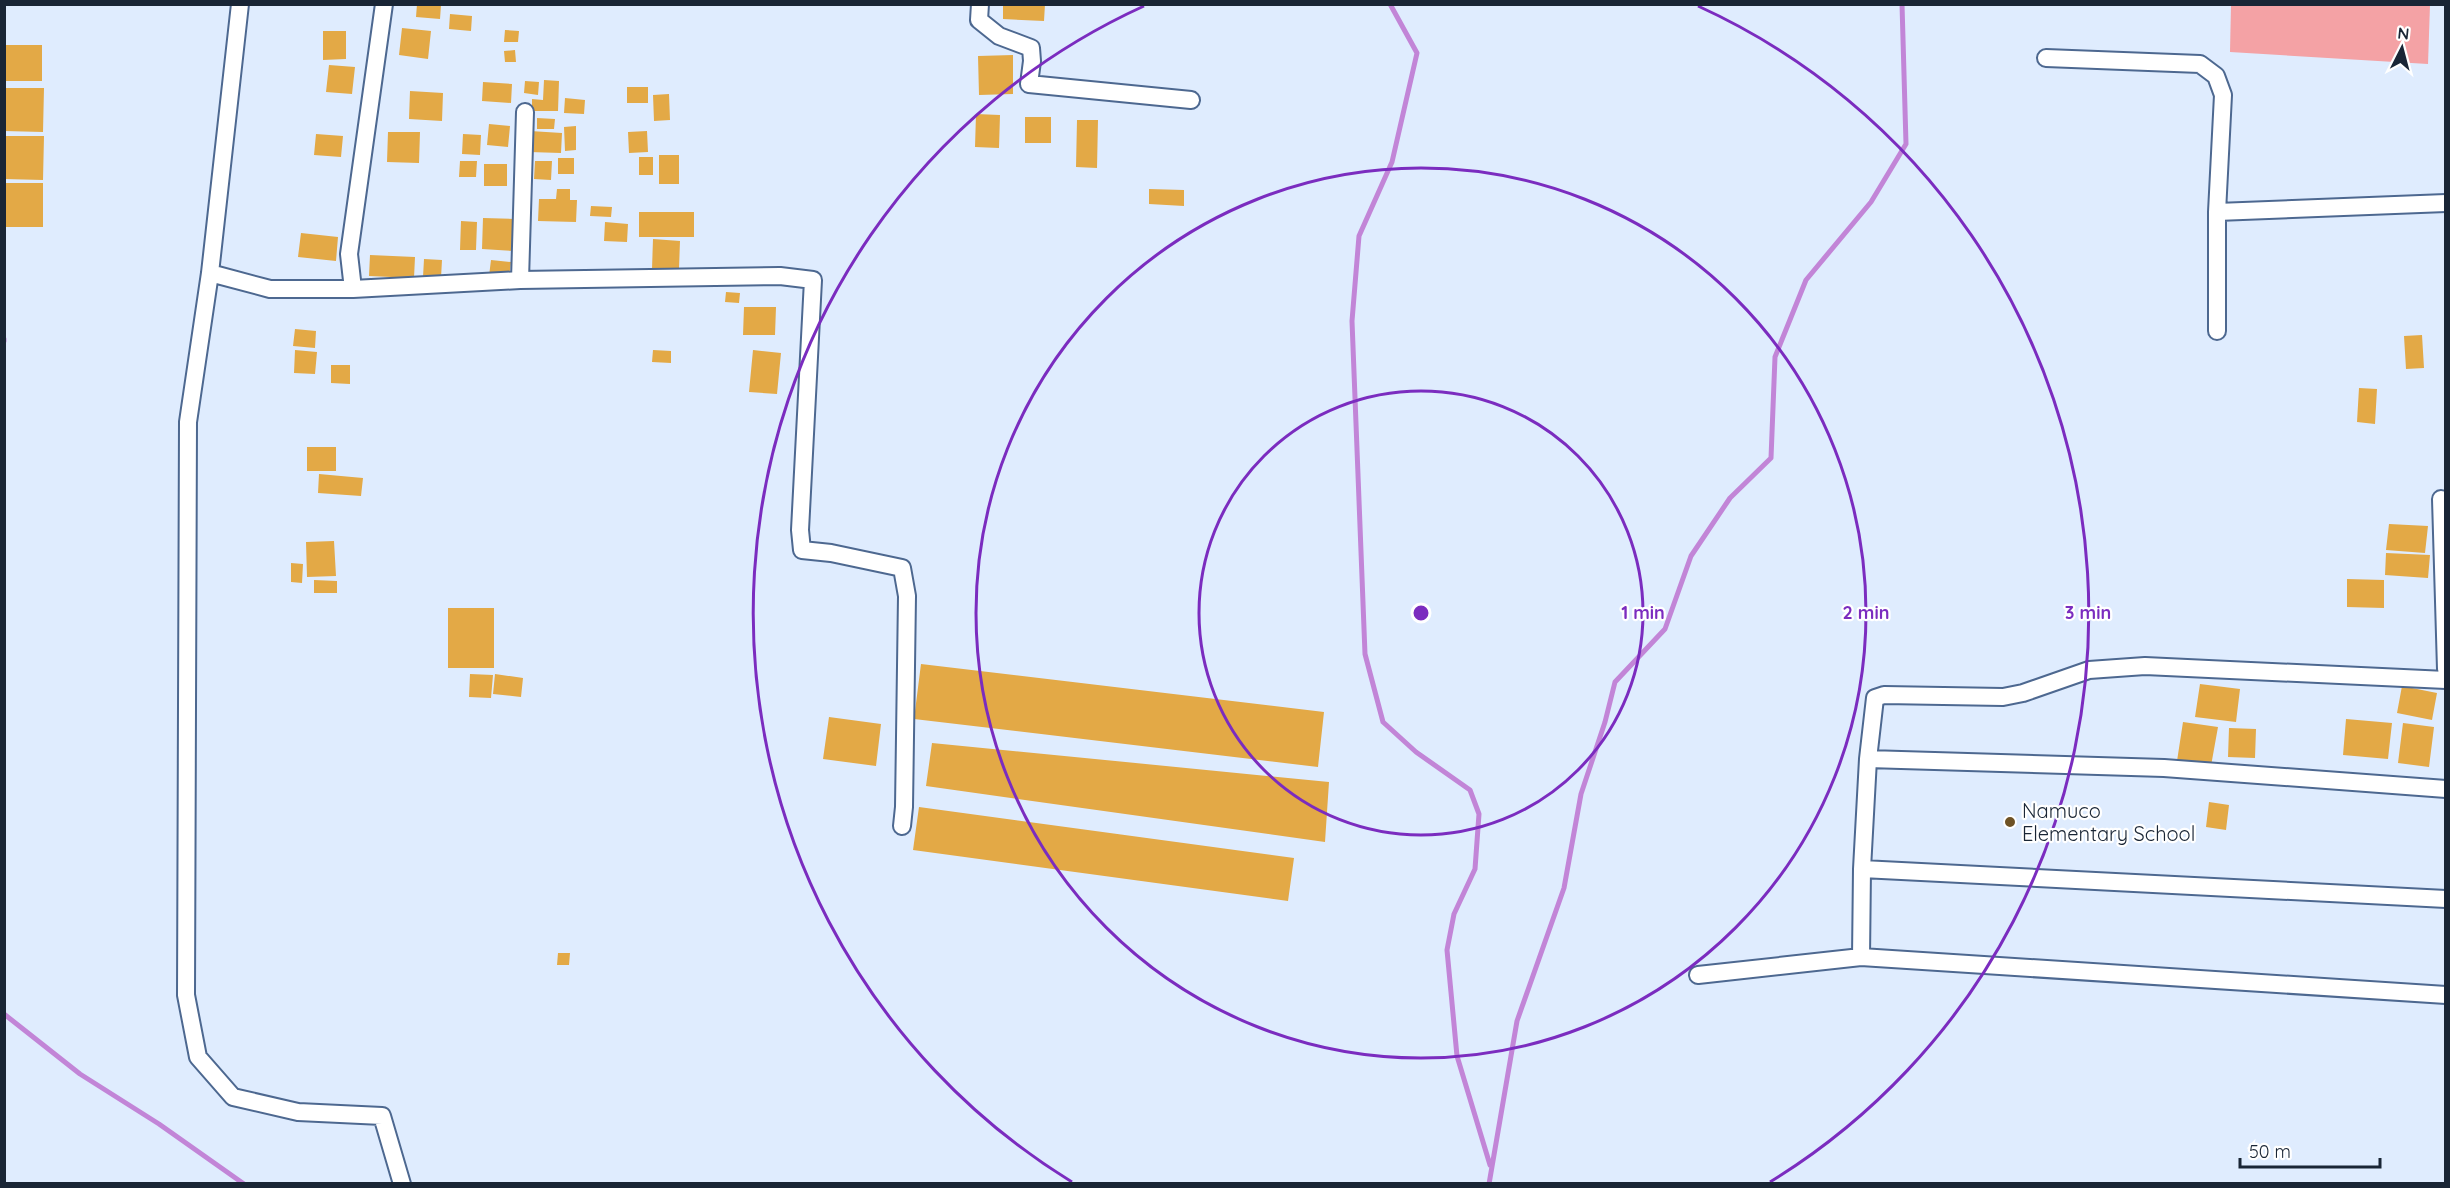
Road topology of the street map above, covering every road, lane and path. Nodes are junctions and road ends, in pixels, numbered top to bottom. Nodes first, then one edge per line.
1 (240, 4) edge
2 (384, 4) edge
3 (980, 4) edge
4 (2046, 58) dead end
5 (1191, 100) dead end
6 (525, 112) dead end
7 (2445, 203) edge
8 (2217, 212) junction
9 (210, 273) junction
10 (520, 280) junction
11 (353, 289) junction
12 (2217, 331) dead end
13 (2441, 499) dead end
14 (2445, 669) edge
15 (2445, 680) edge
16 (1868, 759) junction
17 (2445, 789) edge
18 (902, 826) dead end
19 (1862, 868) junction
20 (2445, 899) edge
21 (1861, 957) junction
22 (1698, 975) dead end
23 (2445, 995) edge
24 (402, 1184) edge

1 - 9 street
2 - 11 street
3 - 5 street
4 - 8 street
6 - 10 street
7 - 8 street
8 - 12 street
9 - 11 street
9 - 24 street
10 - 11 street
10 - 18 street
13 - 14 street
15 - 16 street
16 - 17 street
16 - 19 street
19 - 20 street
19 - 21 street
21 - 22 street
21 - 23 street

